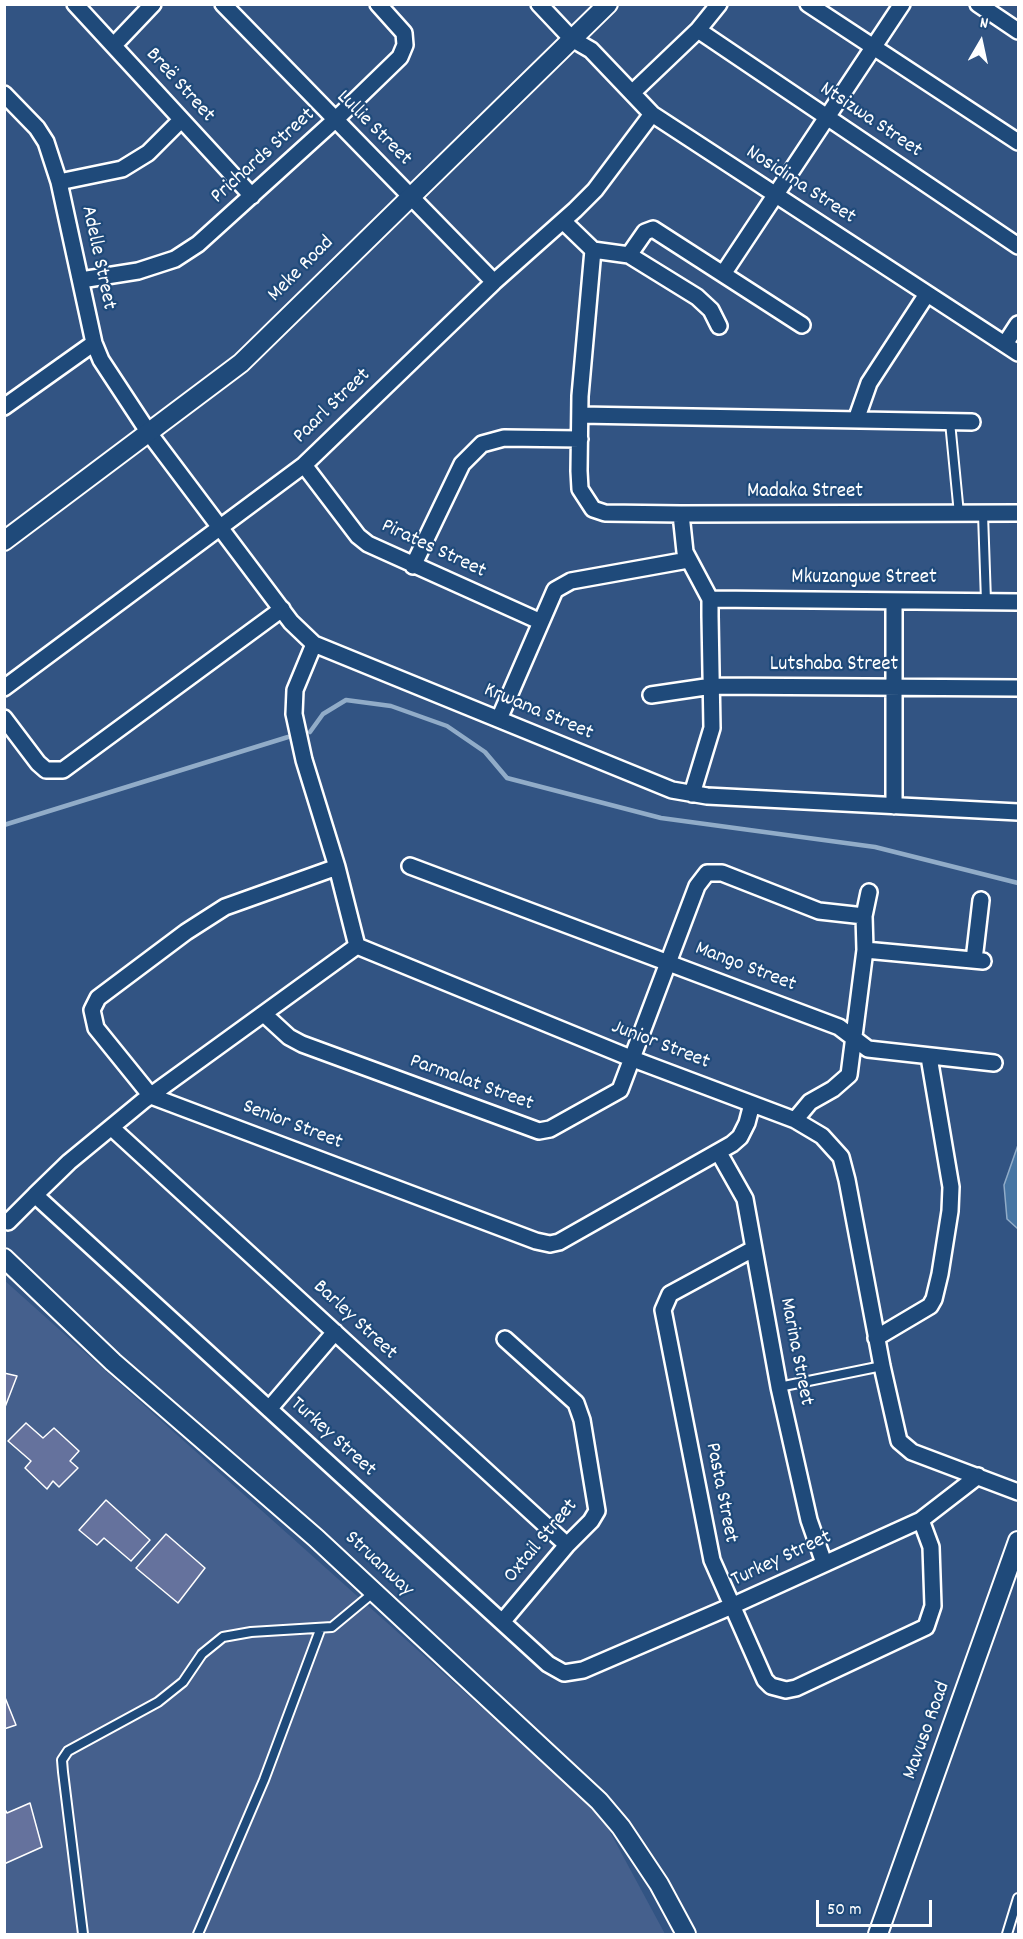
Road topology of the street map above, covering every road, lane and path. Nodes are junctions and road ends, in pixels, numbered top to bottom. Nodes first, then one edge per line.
1 (75, 4) edge
2 (153, 4) edge
3 (223, 4) edge
4 (378, 4) edge
5 (539, 4) edge
6 (608, 4) edge
7 (719, 4) edge
8 (808, 4) edge
9 (902, 4) edge
10 (978, 4) edge
11 (698, 30) junction
12 (1018, 31) edge
13 (572, 39) junction
14 (114, 45) junction
15 (874, 48) junction
16 (632, 93) junction
17 (4, 94) edge
18 (652, 114) junction
19 (828, 118) junction
20 (181, 120) junction
21 (335, 120) junction
22 (1018, 142) edge
23 (59, 182) junction
24 (776, 195) junction
25 (252, 196) junction
26 (411, 197) junction
27 (563, 221) junction
28 (1018, 246) edge
29 (592, 250) junction
30 (629, 255) junction
31 (723, 274) junction
32 (81, 280) junction
33 (494, 282) junction
34 (927, 294) junction
35 (1018, 324) edge
36 (802, 325) dead end
37 (719, 326) dead end
38 (94, 343) junction
39 (1005, 344) junction
40 (1018, 353) edge
41 (5, 404) edge
42 (580, 415) junction
43 (856, 420) junction
44 (950, 422) junction
45 (972, 422) dead end
46 (149, 433) junction
47 (580, 439) junction
48 (304, 465) junction
49 (1018, 513) edge
50 (681, 514) junction
51 (959, 514) junction
52 (983, 514) junction
53 (222, 528) junction
54 (4, 541) edge
55 (688, 561) junction
56 (412, 566) junction
57 (710, 599) junction
58 (894, 601) junction
59 (987, 601) junction
60 (1018, 602) edge
61 (282, 609) junction
62 (539, 621) junction
63 (314, 644) junction
64 (712, 686) junction
65 (895, 687) junction
66 (4, 688) edge
67 (1018, 688) edge
68 (651, 695) dead end
69 (4, 718) edge
70 (499, 720) junction
71 (692, 794) junction
72 (894, 806) junction
73 (1018, 812) edge
74 (410, 866) dead end
75 (337, 867) junction
76 (869, 892) dead end
77 (981, 900) dead end
78 (864, 916) junction
79 (357, 946) junction
80 (865, 950) junction
81 (669, 961) junction
82 (265, 1015) junction
83 (855, 1040) junction
84 (928, 1057) junction
85 (633, 1059) junction
86 (994, 1063) dead end
87 (151, 1096) junction
88 (752, 1104) junction
89 (795, 1120) junction
90 (113, 1129) junction
91 (718, 1153) junction
92 (34, 1195) junction
93 (8, 1222) dead end
94 (753, 1249) junction
95 (4, 1258) edge
96 (335, 1332) junction
97 (876, 1338) junction
98 (505, 1339) dead end
99 (882, 1366) junction
100 (779, 1387) junction
101 (269, 1409) junction
102 (978, 1476) junction
103 (1018, 1492) edge
104 (921, 1520) junction
105 (1018, 1541) edge
106 (567, 1545) junction
107 (824, 1563) junction
108 (374, 1592) junction
109 (734, 1605) junction
110 (503, 1621) junction
111 (320, 1630) junction
112 (1018, 1898) edge
113 (83, 1935) edge
114 (198, 1935) edge
115 (686, 1935) edge
116 (878, 1935) edge
117 (1007, 1935) edge

1 - 14 street, Breë Street
2 - 14 street
3 - 21 street, Lullie Street
4 - 21 street, Prichards Street
5 - 13 street, Nosidima Street
6 - 13 street, Meke Road
7 - 11 street
8 - 15 street
9 - 15 street
10 - 12 street
11 - 16 street
11 - 19 street, Ntsizwa Street
13 - 16 street, Nosidima Street
13 - 26 street, Meke Road
14 - 20 street, Breë Street
15 - 19 street
15 - 22 street
16 - 18 street, Nosidima Street
17 - 23 street, Adelle Street
18 - 24 street, Nosidima Street
18 - 27 street, Paarl Street
19 - 24 street
19 - 28 street, Ntsizwa Street
20 - 23 street
20 - 25 street, Breë Street
21 - 25 street, Prichards Street
21 - 26 street, Lullie Street
23 - 32 street, Adelle Street
24 - 31 street
24 - 34 street, Nosidima Street
25 - 32 street, Prichards Street
26 - 33 street, Lullie Street
26 - 46 street, Meke Road
27 - 29 street
27 - 33 street, Paarl Street
29 - 30 street
29 - 42 street
30 - 31 street
30 - 37 street
31 - 36 street
32 - 38 street, Adelle Street
33 - 48 street, Paarl Street
34 - 39 street, Nosidima Street
34 - 43 street
35 - 39 street
38 - 41 street
38 - 46 street, Adelle Street
39 - 40 street, Nosidima Street
42 - 43 street
42 - 47 street
43 - 44 street
44 - 45 street
44 - 51 lane
46 - 53 street, Krwana Street
46 - 54 street, Meke Road
47 - 50 street, Madaka Street
47 - 56 street
48 - 53 street, Paarl Street
48 - 56 street, Pirates Street
49 - 52 street, Madaka Street
50 - 51 street, Madaka Street
50 - 55 street
51 - 52 street, Madaka Street
52 - 59 lane
53 - 61 street, Krwana Street
53 - 66 street, Paarl Street
55 - 57 street
55 - 62 street
56 - 62 street, Pirates Street
57 - 58 street, Mkuzangwe Street
57 - 64 street
58 - 59 street, Mkuzangwe Street
58 - 65 street
59 - 60 street, Mkuzangwe Street
61 - 63 street, Krwana Street
61 - 69 street
62 - 70 street
63 - 70 street, Krwana Street
63 - 75 street
64 - 65 street, Lutshaba Street
64 - 68 street, Lutshaba Street
64 - 71 street
65 - 67 street, Lutshaba Street
65 - 72 street
70 - 71 street, Krwana Street
71 - 72 street, Krwana Street
72 - 73 street, Krwana Street
74 - 81 street, Mango Street
75 - 79 street
75 - 87 street
76 - 78 street
77 - 80 street
78 - 80 street
78 - 81 street, Parmalat Street
79 - 82 street
79 - 85 street, Junior Street
80 - 83 street
81 - 83 street, Mango Street
81 - 85 street, Parmalat Street
82 - 85 street, Parmalat Street
82 - 87 street
83 - 84 street, Mango Street
83 - 89 street
84 - 86 street, Mango Street
84 - 97 street
85 - 88 street, Junior Street
87 - 90 street
87 - 91 street, Senior Street
88 - 89 street, Junior Street
88 - 91 street, Senior Street
89 - 97 street, Junior Street
90 - 92 street
90 - 96 street, Barley Street
91 - 94 street, Marina Street
92 - 93 street
92 - 101 street, Turkey Street
94 - 100 street, Marina Street
94 - 109 street, Pasta Street
95 - 108 street, Struanway
96 - 101 street
96 - 106 street, Barley Street
97 - 99 street, Junior Street
98 - 106 street, Oxtail Street
99 - 100 lane
99 - 102 street, Junior Street
100 - 107 street, Marina Street
101 - 110 street, Turkey Street
102 - 103 street, Junior Street
102 - 104 street, Turkey Street
104 - 107 street, Turkey Street
104 - 109 street, Pasta Street
105 - 116 street, Mavuso Road
106 - 110 street, Oxtail Street
107 - 109 street, Turkey Street
108 - 111 lane
108 - 115 street, Struanway
109 - 110 street, Turkey Street
111 - 113 lane
111 - 114 lane
112 - 117 lane

